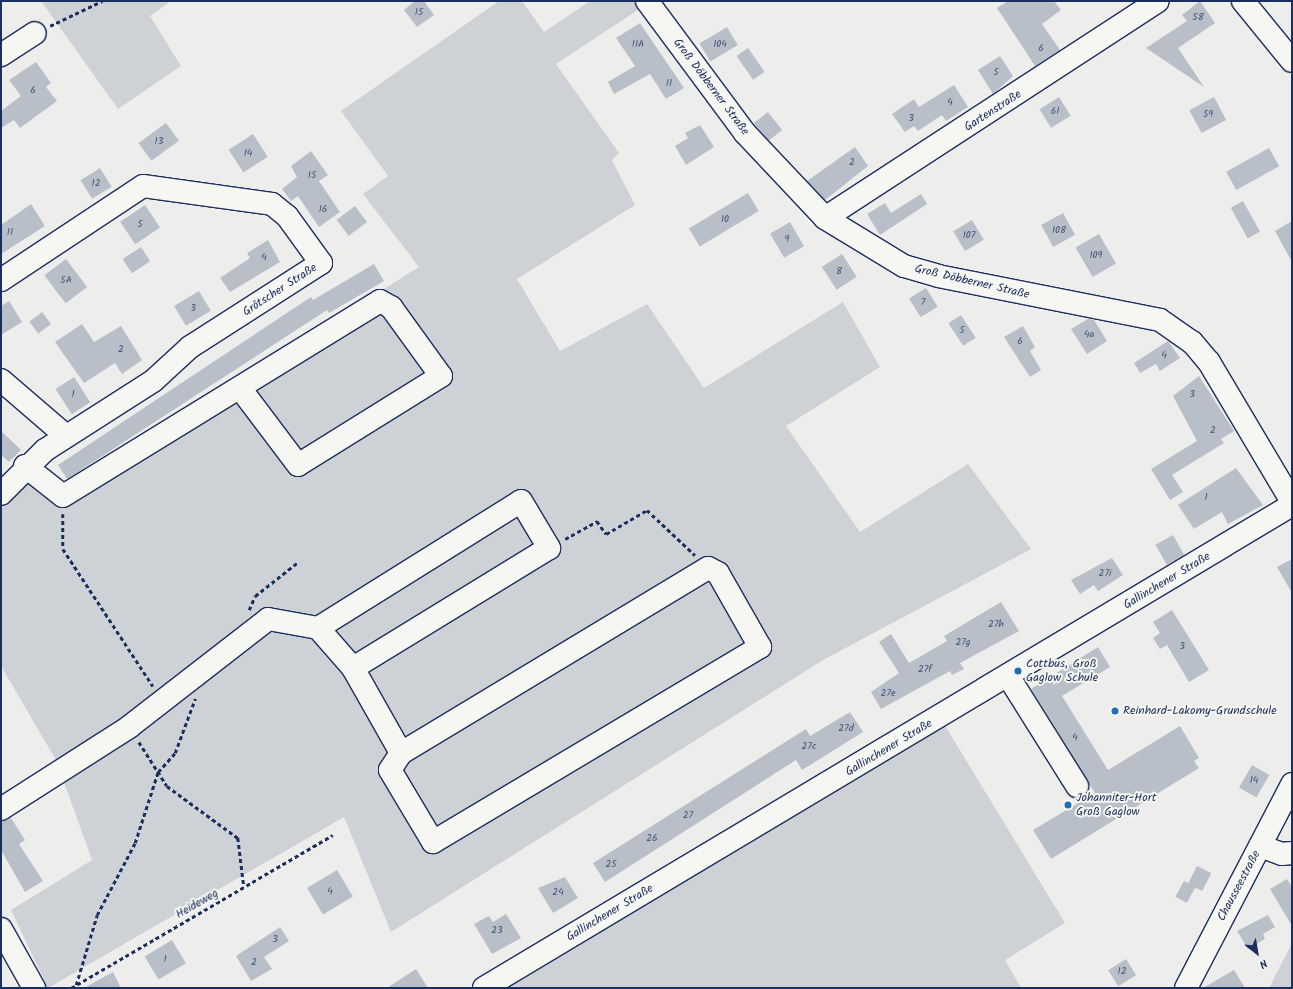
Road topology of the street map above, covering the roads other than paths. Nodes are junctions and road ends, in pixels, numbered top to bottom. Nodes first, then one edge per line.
1 (647, 1) edge
2 (1158, 1) edge
3 (1243, 1) edge
4 (35, 33) road end
5 (1, 55) edge
6 (1292, 61) edge
7 (826, 218) junction
8 (1, 280) edge
9 (1, 380) edge
10 (240, 388) junction
11 (66, 436) junction
12 (25, 466) junction
13 (1, 494) edge
14 (1292, 502) edge
15 (1292, 506) edge
16 (318, 628) junction
17 (353, 668) junction
18 (1008, 676) junction
19 (401, 753) junction
20 (1292, 784) edge
21 (1077, 786) dead end
22 (1, 809) edge
23 (1260, 846) junction
24 (1292, 853) edge
25 (1, 929) edge
26 (34, 988) edge
27 (484, 988) edge
28 (1186, 988) edge

1 - 7 street, Groß Döbberner Straße
2 - 7 street, Gartenstraße
3 - 6 street
4 - 5 street
7 - 14 street, Groß Döbberner Straße
8 - 11 street, Grötscher Straße
9 - 11 street
10 - 10 street
10 - 12 street
11 - 12 street, Grötscher Straße
12 - 13 street, Grötscher Straße
15 - 18 street, Gallinchener Straße
16 - 17 street
16 - 17 street
16 - 22 street
17 - 19 street
18 - 21 street
18 - 27 street, Gallinchener Straße
19 - 19 street
20 - 23 street, Chausseestraße
23 - 24 street
23 - 28 street, Chausseestraße
25 - 26 street

